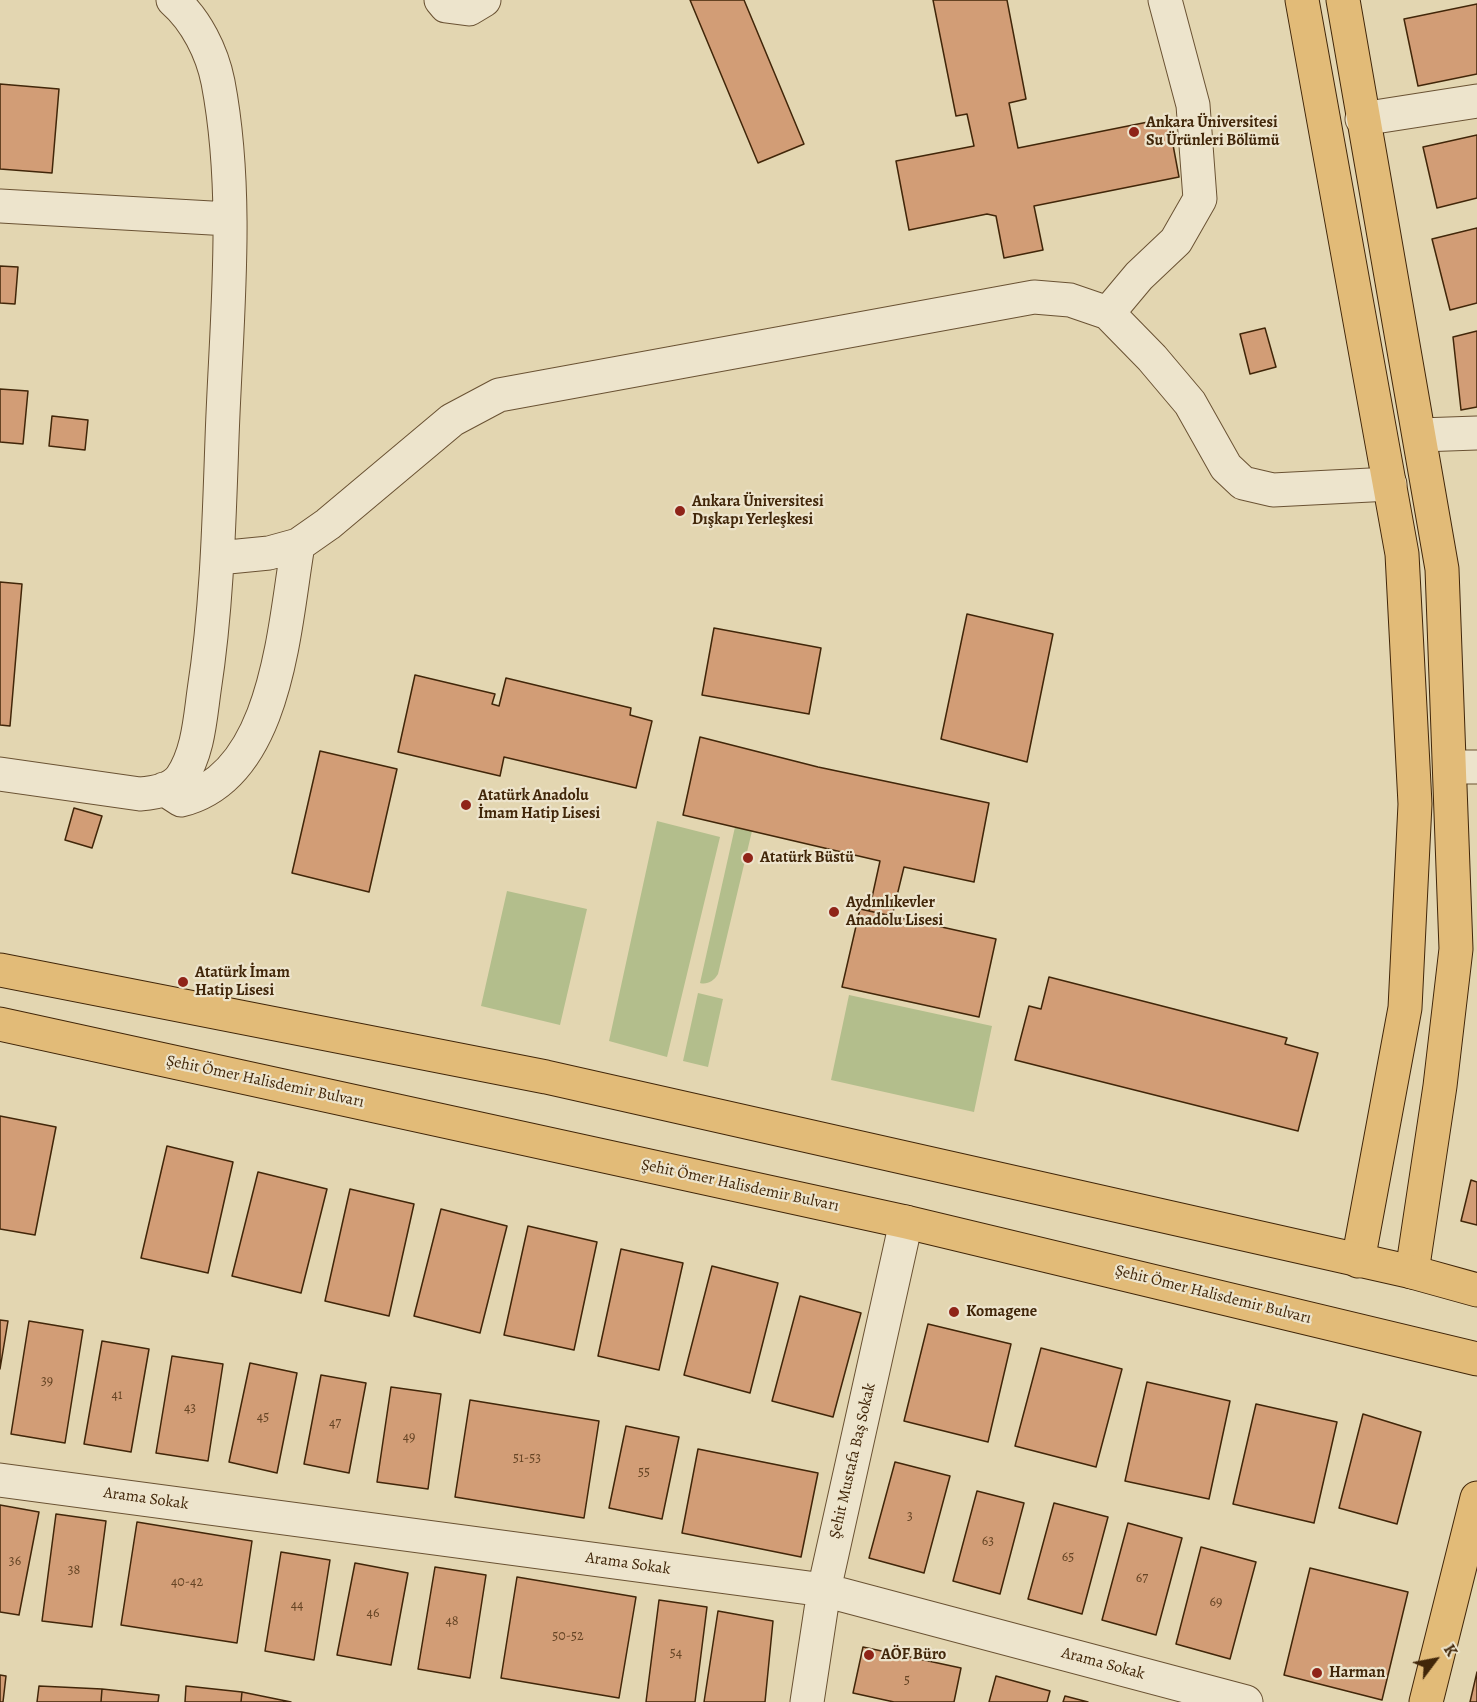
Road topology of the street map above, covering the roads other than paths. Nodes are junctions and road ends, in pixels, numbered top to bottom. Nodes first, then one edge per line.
1 (172, 0) edge
2 (441, 0) edge
3 (484, 0) edge
4 (1165, 0) edge
5 (1302, 0) edge
6 (1343, 0) edge
7 (1477, 101) edge
8 (1362, 119) junction
9 (0, 206) edge
10 (229, 219) junction
11 (1108, 313) junction
12 (1477, 433) edge
13 (1420, 435) junction
14 (1390, 484) junction
15 (298, 545) junction
16 (218, 558) junction
17 (1464, 767) edge
18 (0, 774) edge
19 (164, 789) junction
20 (0, 970) edge
21 (0, 1024) edge
22 (906, 1222) junction
23 (1358, 1261) junction
24 (1412, 1272) junction
25 (1477, 1290) edge
26 (1477, 1359) edge
27 (0, 1480) edge
28 (1477, 1498) edge
29 (824, 1590) junction
30 (807, 1702) edge
31 (1246, 1702) edge
32 (1426, 1702) edge

1 - 10 street
2 - 3 street
4 - 11 street
5 - 14 main road
6 - 8 main road
7 - 8 street
8 - 13 main road
9 - 10 street
10 - 16 street
11 - 14 street
11 - 15 street
12 - 13 street
13 - 17 main road
14 - 23 main road
15 - 16 street
15 - 19 street
16 - 19 street
17 - 24 main road
18 - 19 street
20 - 23 main road
21 - 22 main road, Şehit Ömer Halisdemir Bulvarı
22 - 26 main road, Şehit Ömer Halisdemir Bulvarı
22 - 29 street, Şehit Mustafa Baş Sokak
23 - 24 main road
24 - 25 main road
27 - 29 street, Arama Sokak
28 - 32 main road
29 - 30 street, Şehit Mustafa Baş Sokak
29 - 31 street, Arama Sokak

